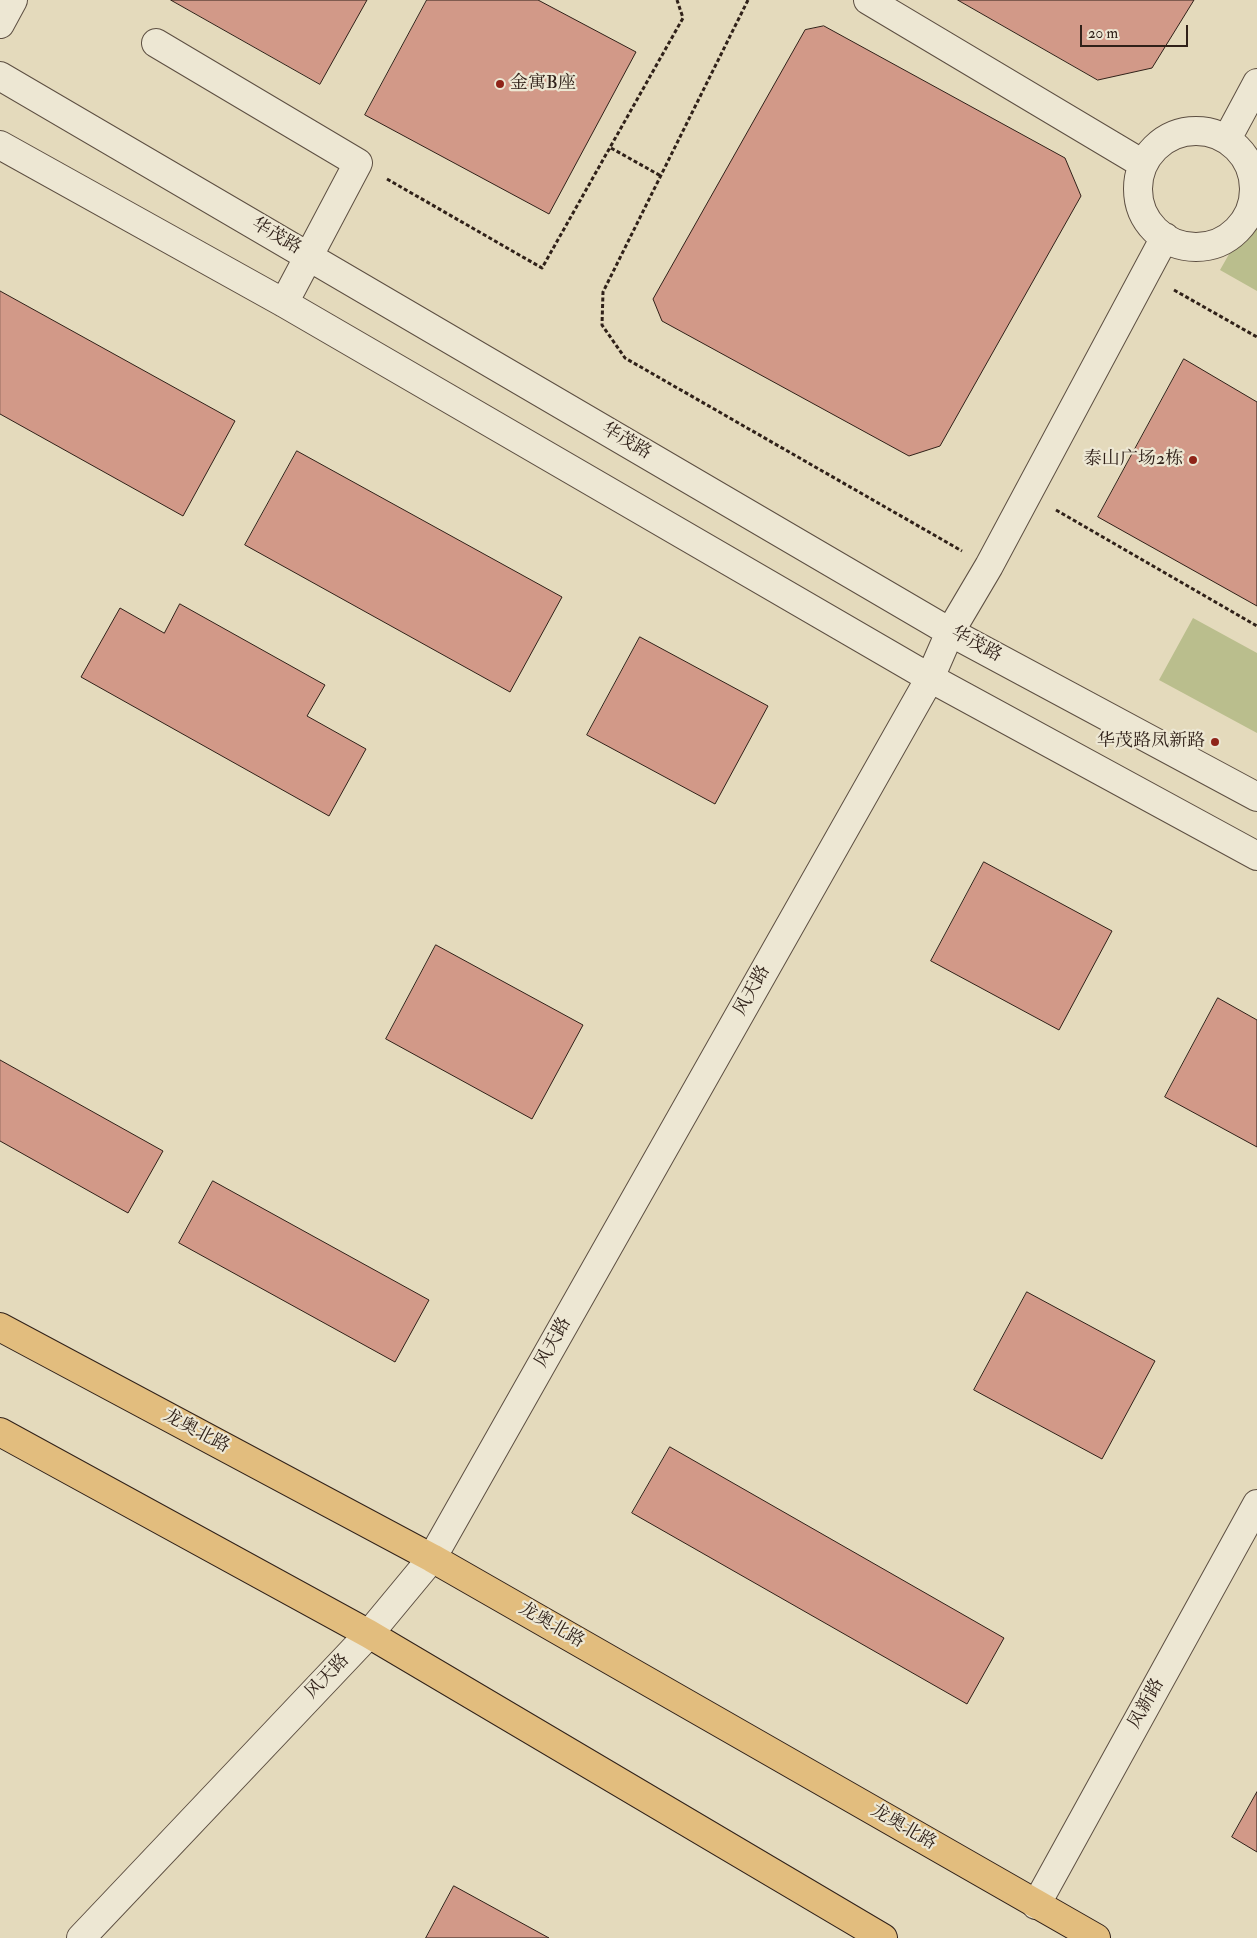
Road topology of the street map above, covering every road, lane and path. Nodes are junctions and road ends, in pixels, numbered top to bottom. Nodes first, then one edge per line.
1 (13, 0) edge
2 (677, 0) edge
3 (748, 0) edge
4 (868, 0) edge
5 (0, 24) edge
6 (156, 43) dead end
7 (0, 76) edge
8 (1257, 83) edge
9 (1227, 140) junction
10 (0, 145) edge
11 (611, 148) junction
12 (358, 163) junction
13 (1143, 164) junction
14 (661, 176) junction
15 (1165, 237) junction
16 (308, 256) junction
17 (1145, 274) junction
18 (284, 303) junction
19 (1257, 337) edge
20 (1028, 493) junction
21 (989, 566) junction
22 (1257, 626) edge
23 (950, 632) junction
24 (930, 678) junction
25 (1257, 797) edge
26 (1257, 856) edge
27 (0, 1327) edge
28 (0, 1432) edge
29 (1257, 1504) edge
30 (432, 1558) junction
31 (370, 1634) junction
32 (1036, 1905) junction
33 (81, 1938) edge
34 (883, 1938) edge
35 (1096, 1938) edge

1 - 5 street
2 - 11 path
3 - 14 path
4 - 13 street
6 - 12 street
7 - 16 street, 华茂路
8 - 9 street
9 - 13 street
9 - 15 street
10 - 18 street
11 - 12 path
11 - 14 path
12 - 16 street
13 - 15 street
14 - 21 path
15 - 17 street, 风天路
16 - 18 street
16 - 23 street, 华茂路
17 - 19 path
17 - 20 street, 风天路
18 - 24 street
20 - 21 street, 风天路
20 - 22 path
21 - 23 street, 风天路
23 - 24 street, 风天路
23 - 25 street, 华茂路
24 - 26 street
24 - 30 street, 风天路
27 - 30 main road, 龙奥北路
28 - 31 main road
29 - 32 street, 凤新路
30 - 31 street, 风天路
30 - 32 main road, 龙奥北路
31 - 33 street, 风天路
31 - 34 main road
32 - 35 main road, 龙奥北路

